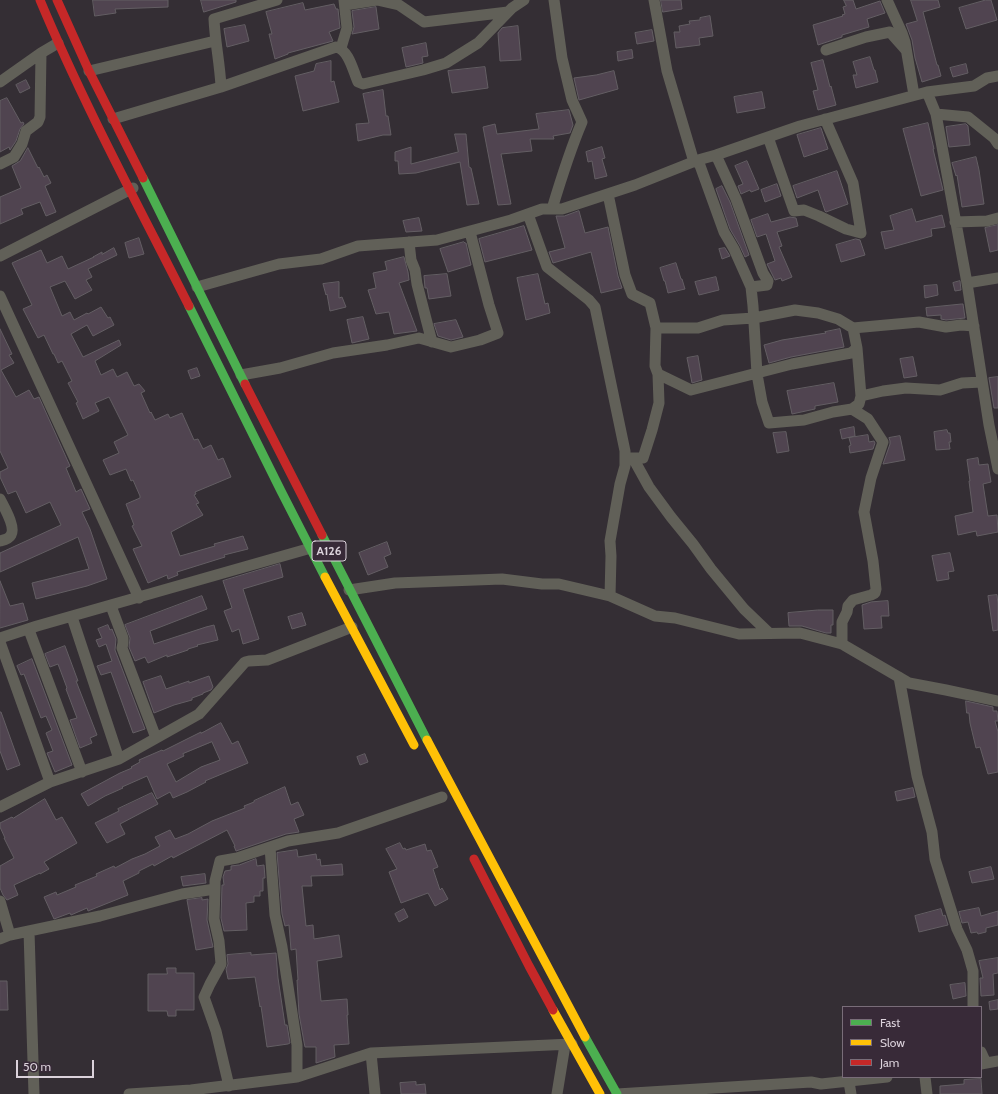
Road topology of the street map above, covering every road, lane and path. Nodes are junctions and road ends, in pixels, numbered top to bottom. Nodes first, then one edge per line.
1 (40, 0) edge
2 (57, 0) edge
3 (277, 0) edge
4 (524, 0) edge
5 (554, 0) edge
6 (654, 0) edge
7 (887, 0) edge
8 (344, 3) edge
9 (508, 12) junction
10 (215, 41) junction
11 (58, 43) junction
12 (341, 48) junction
13 (826, 50) dead end
14 (906, 50) junction
15 (41, 53) junction
16 (89, 71) junction
17 (998, 76) edge
18 (0, 82) edge
19 (221, 87) junction
20 (927, 92) junction
21 (914, 95) junction
22 (936, 114) junction
23 (113, 119) junction
24 (825, 119) junction
25 (768, 137) junction
26 (998, 144) edge
27 (716, 155) junction
28 (696, 161) junction
29 (0, 164) edge
30 (144, 182) junction
31 (130, 190) junction
32 (608, 194) junction
33 (552, 209) junction
34 (528, 214) junction
35 (998, 218) edge
36 (955, 222) junction
37 (470, 232) junction
38 (409, 242) junction
39 (0, 256) edge
40 (998, 278) edge
41 (967, 283) junction
42 (197, 287) junction
43 (751, 288) junction
44 (0, 296) edge
45 (754, 318) junction
46 (974, 326) junction
47 (656, 328) junction
48 (853, 328) junction
49 (432, 342) junction
50 (857, 348) junction
51 (658, 374) junction
52 (757, 374) junction
53 (241, 375) junction
54 (982, 382) junction
55 (861, 396) junction
56 (852, 409) junction
57 (629, 458) junction
58 (998, 469) edge
59 (0, 499) edge
60 (0, 541) edge
61 (310, 548) junction
62 (350, 590) junction
63 (610, 596) junction
64 (139, 598) junction
65 (111, 606) junction
66 (72, 617) junction
67 (352, 627) junction
68 (29, 630) junction
69 (769, 633) junction
70 (0, 638) edge
71 (0, 642) edge
72 (842, 644) junction
73 (899, 677) junction
74 (998, 702) edge
75 (156, 738) junction
76 (420, 756) dead end
77 (119, 759) junction
78 (82, 772) junction
79 (50, 782) junction
80 (441, 797) dead end
81 (0, 807) edge
82 (270, 847) junction
83 (471, 854) dead end
84 (215, 889) junction
85 (0, 901) edge
86 (29, 931) junction
87 (5, 937) edge
88 (973, 1006) edge
89 (568, 1045) junction
90 (371, 1053) junction
91 (998, 1061) edge
92 (984, 1064) edge
93 (297, 1078) junction
94 (879, 1078) edge
95 (925, 1078) edge
96 (849, 1082) junction
97 (229, 1086) junction
98 (34, 1094) edge
99 (129, 1094) edge
100 (375, 1094) edge
101 (557, 1094) edge
102 (600, 1094) edge
103 (617, 1094) edge
104 (851, 1094) edge
105 (927, 1094) edge

1 - 11 highway, A126
2 - 16 highway, A126
3 - 10 street
4 - 9 street
5 - 33 street
6 - 28 street
7 - 14 street
8 - 9 street
8 - 12 street
9 - 12 street
10 - 16 street
10 - 19 street
11 - 15 street
11 - 31 highway, A126
12 - 19 street
13 - 14 street
14 - 21 street
15 - 18 street
15 - 29 street
16 - 23 highway, A126
17 - 20 street
19 - 23 street
20 - 21 street
20 - 22 street
21 - 24 street
22 - 26 street
22 - 36 street
23 - 30 highway, A126
24 - 25 street
24 - 25 street
25 - 27 street
27 - 28 street
27 - 43 street
28 - 32 street
28 - 43 street
30 - 31 street
30 - 42 highway, A126
31 - 39 street
31 - 61 highway, A126
32 - 33 street
32 - 47 street
33 - 34 street
34 - 37 street
34 - 57 street
35 - 36 street
36 - 41 street
37 - 38 street
37 - 49 street
38 - 42 street
38 - 49 street
40 - 41 street
41 - 46 street
42 - 53 highway, A126
43 - 45 street
44 - 64 street
45 - 47 street
45 - 48 street
45 - 52 street
46 - 48 street
46 - 54 street
47 - 51 street
48 - 50 street
49 - 53 street
50 - 52 street
50 - 55 street
51 - 52 street
51 - 57 street
52 - 56 street
53 - 62 highway, A126
54 - 55 street
54 - 58 street
55 - 56 street
56 - 72 street
57 - 63 street
57 - 69 street
59 - 60 street
61 - 64 street
61 - 67 highway, A126
62 - 63 street
62 - 103 highway, A126
63 - 69 street
64 - 65 street
65 - 66 street
65 - 75 street
66 - 68 street
66 - 77 street
67 - 75 street
67 - 76 highway, A126
68 - 70 street
68 - 78 street
69 - 72 street
71 - 79 street
72 - 73 street
73 - 74 street
73 - 88 street
75 - 77 street
77 - 78 street
78 - 79 street
79 - 81 street
80 - 82 street
82 - 84 street
82 - 93 street
83 - 89 highway
84 - 86 street
84 - 97 street
85 - 87 street
86 - 87 street
86 - 98 street
89 - 90 street
89 - 101 street
89 - 102 highway
90 - 93 street
90 - 100 street
91 - 92 street
93 - 97 street
94 - 96 street
95 - 105 street
96 - 103 street
96 - 104 street
97 - 99 street

